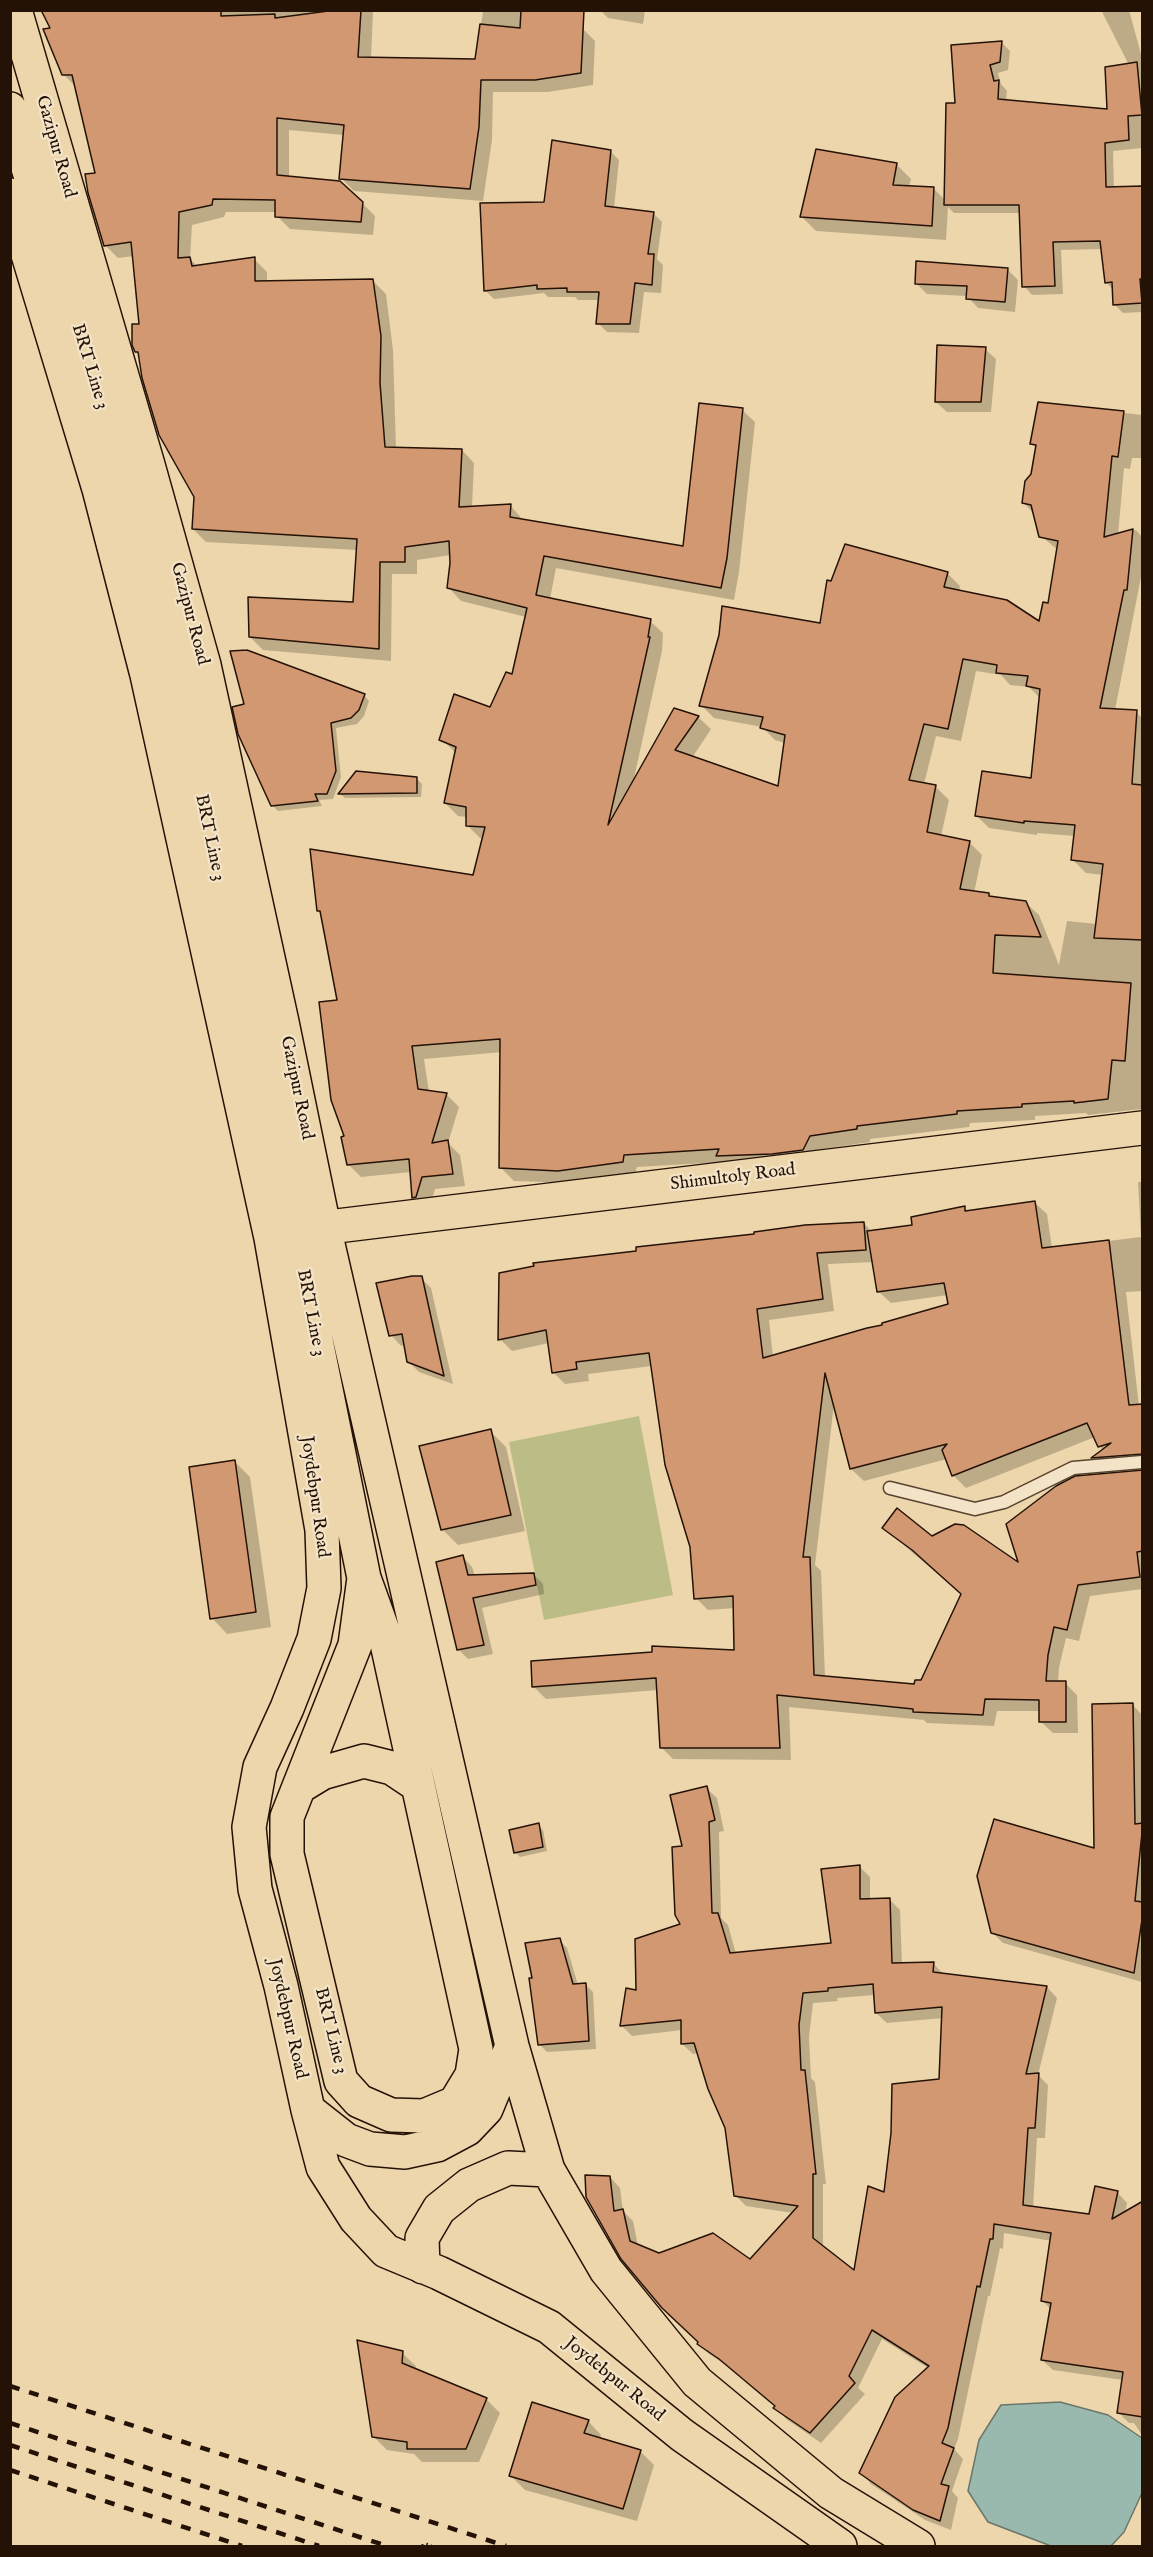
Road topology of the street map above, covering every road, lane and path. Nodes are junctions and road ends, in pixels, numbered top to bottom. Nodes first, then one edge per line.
1 (15, 10) edge
2 (10, 109) edge
3 (10, 195) edge
4 (1143, 1128) edge
5 (296, 1232) junction
6 (1143, 1462) edge
7 (890, 1488) dead end
8 (364, 1578) junction
9 (416, 1784) junction
10 (299, 1787) junction
11 (512, 2046) junction
12 (308, 2110) junction
13 (548, 2170) junction
14 (423, 2266) junction
15 (423, 2545) edge
16 (431, 2547) edge
17 (840, 2547) edge
18 (918, 2547) edge

1 - 5 main road, Gazipur Road
2 - 5 main road, BRT Line 3
3 - 5 main road
4 - 5 main road, Shimultoly Road
5 - 8 main road, BRT Line 3
5 - 11 main road
5 - 12 main road, Joydebpur Road
6 - 7 lane
8 - 9 main road, BRT Line 3
8 - 10 main road, BRT Line 3
9 - 10 main road
9 - 10 main road, BRT Line 3
11 - 12 main road
11 - 13 main road
12 - 14 main road, Joydebpur Road
13 - 14 main road
13 - 18 main road
14 - 17 main road, Joydebpur Road
15 - 16 path

